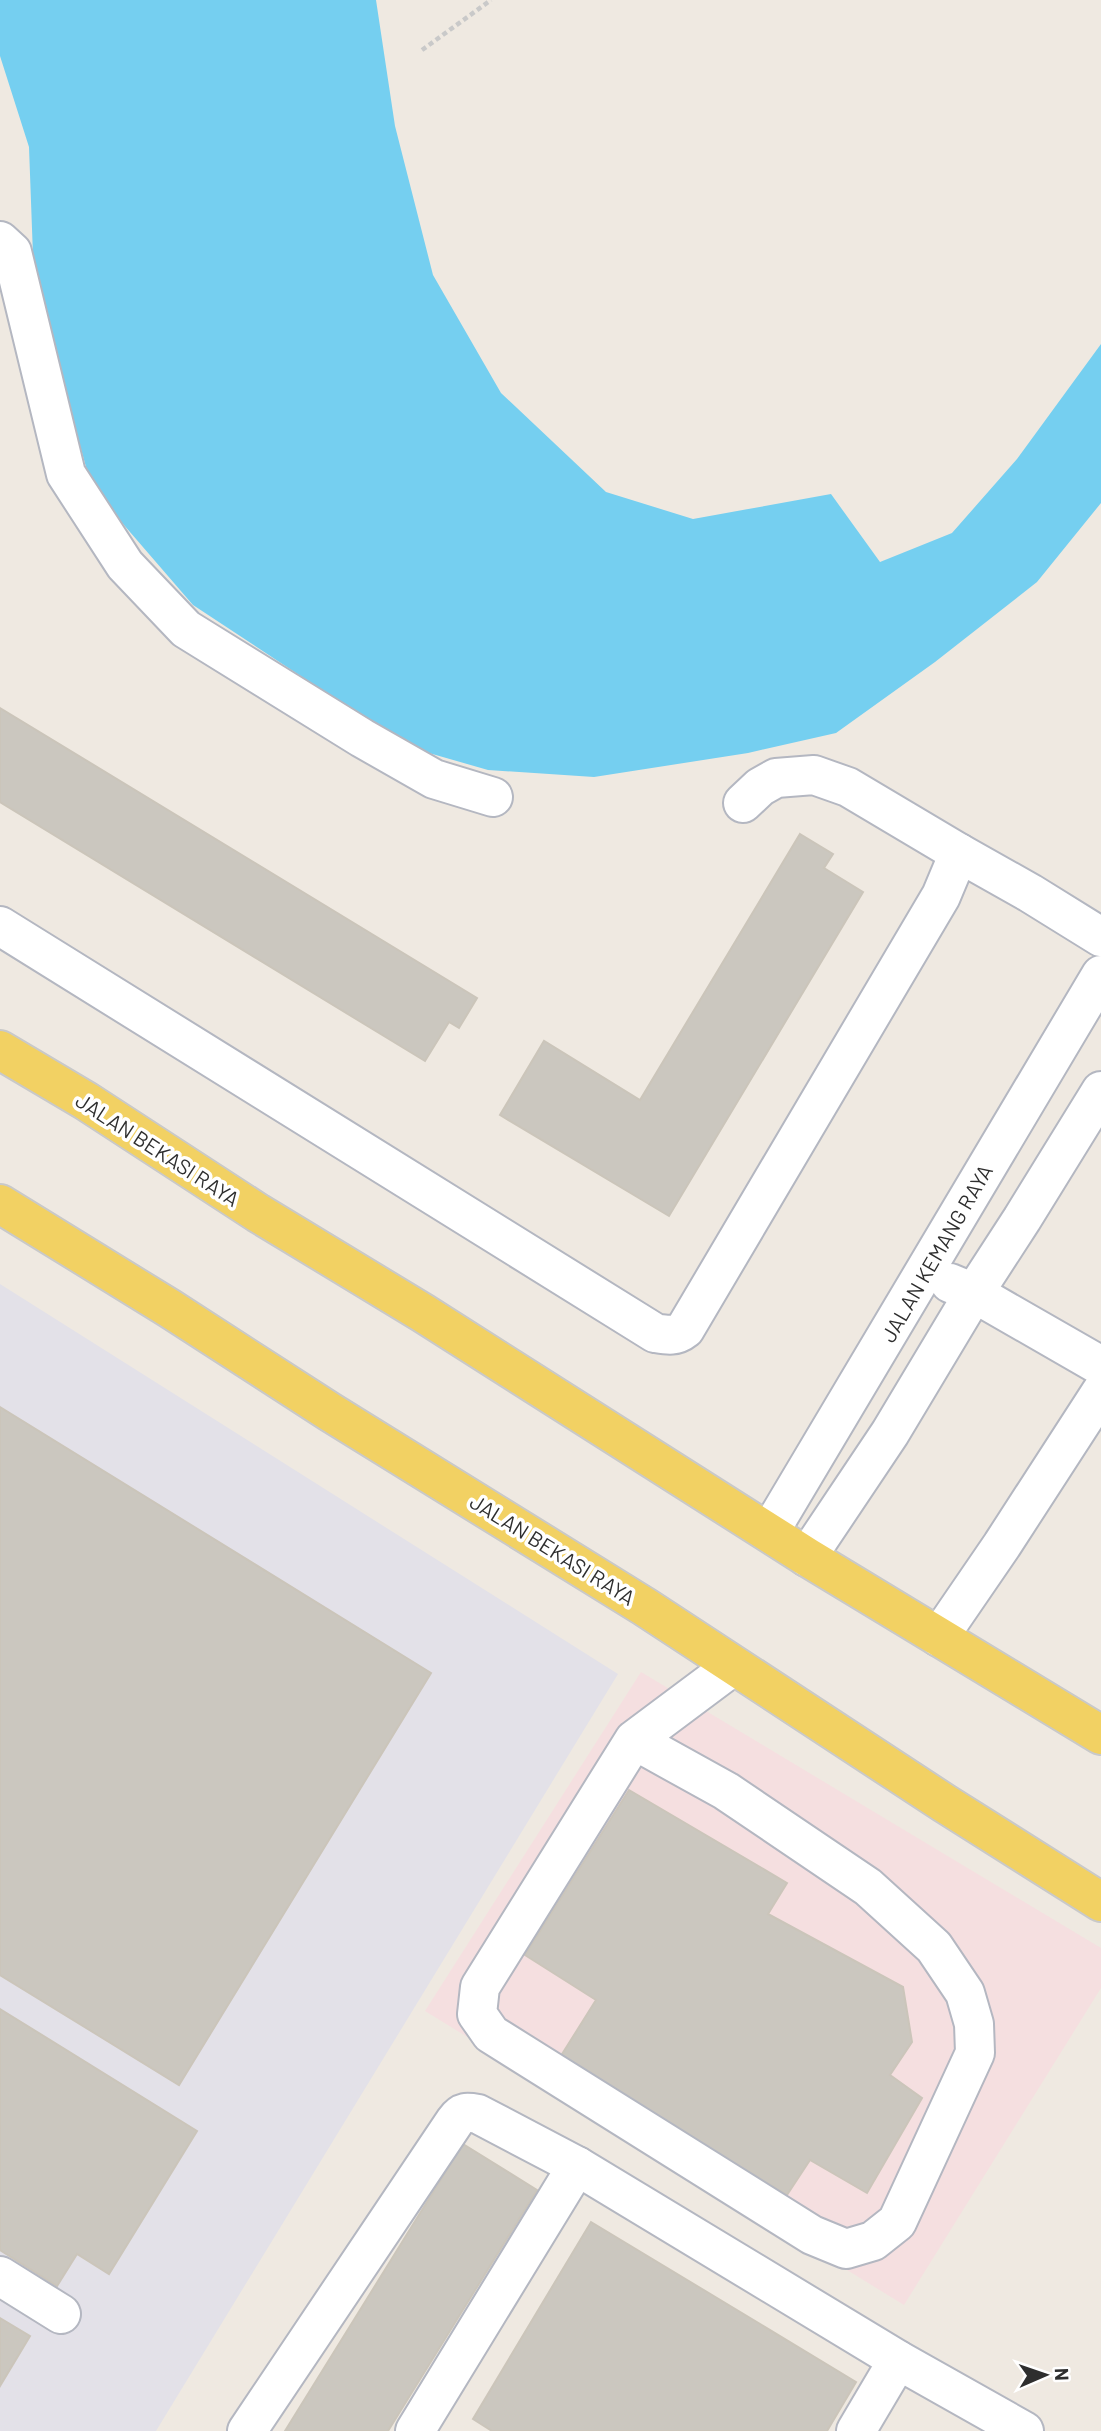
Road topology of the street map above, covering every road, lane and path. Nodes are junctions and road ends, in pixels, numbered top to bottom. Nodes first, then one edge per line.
1 (491, 0) edge
2 (422, 50) dead end
3 (0, 241) edge
4 (493, 797) dead end
5 (744, 803) dead end
6 (959, 853) junction
7 (0, 926) edge
8 (1101, 937) edge
9 (1101, 975) edge
10 (0, 1049) edge
11 (1101, 1091) edge
12 (4, 1214) edge
13 (924, 1272) junction
14 (974, 1293) junction
15 (1101, 1366) edge
16 (1101, 1392) edge
17 (770, 1531) junction
18 (807, 1557) junction
19 (939, 1637) junction
20 (733, 1665) junction
21 (1101, 1735) edge
22 (635, 1740) junction
23 (1101, 1902) edge
24 (577, 2166) junction
25 (0, 2276) edge
26 (61, 2314) dead end
27 (898, 2360) junction
28 (247, 2431) edge
29 (415, 2431) edge
30 (856, 2431) edge
31 (1024, 2431) edge

1 - 2 path
3 - 4 street
5 - 6 street
6 - 7 street
6 - 8 street
9 - 13 street, JALAN KEMANG RAYA
10 - 17 main road, JALAN BEKASI RAYA
11 - 14 street
12 - 20 main road, JALAN BEKASI RAYA
13 - 14 street
13 - 17 street, JALAN KEMANG RAYA
14 - 15 street
14 - 18 street
16 - 19 street
17 - 18 main road, JALAN BEKASI RAYA
18 - 19 main road, JALAN BEKASI RAYA
19 - 21 main road, JALAN BEKASI RAYA
20 - 22 street
20 - 23 main road, JALAN BEKASI RAYA
22 - 22 street
24 - 27 street
24 - 28 street
24 - 29 street
25 - 26 street
27 - 30 street
27 - 31 street

